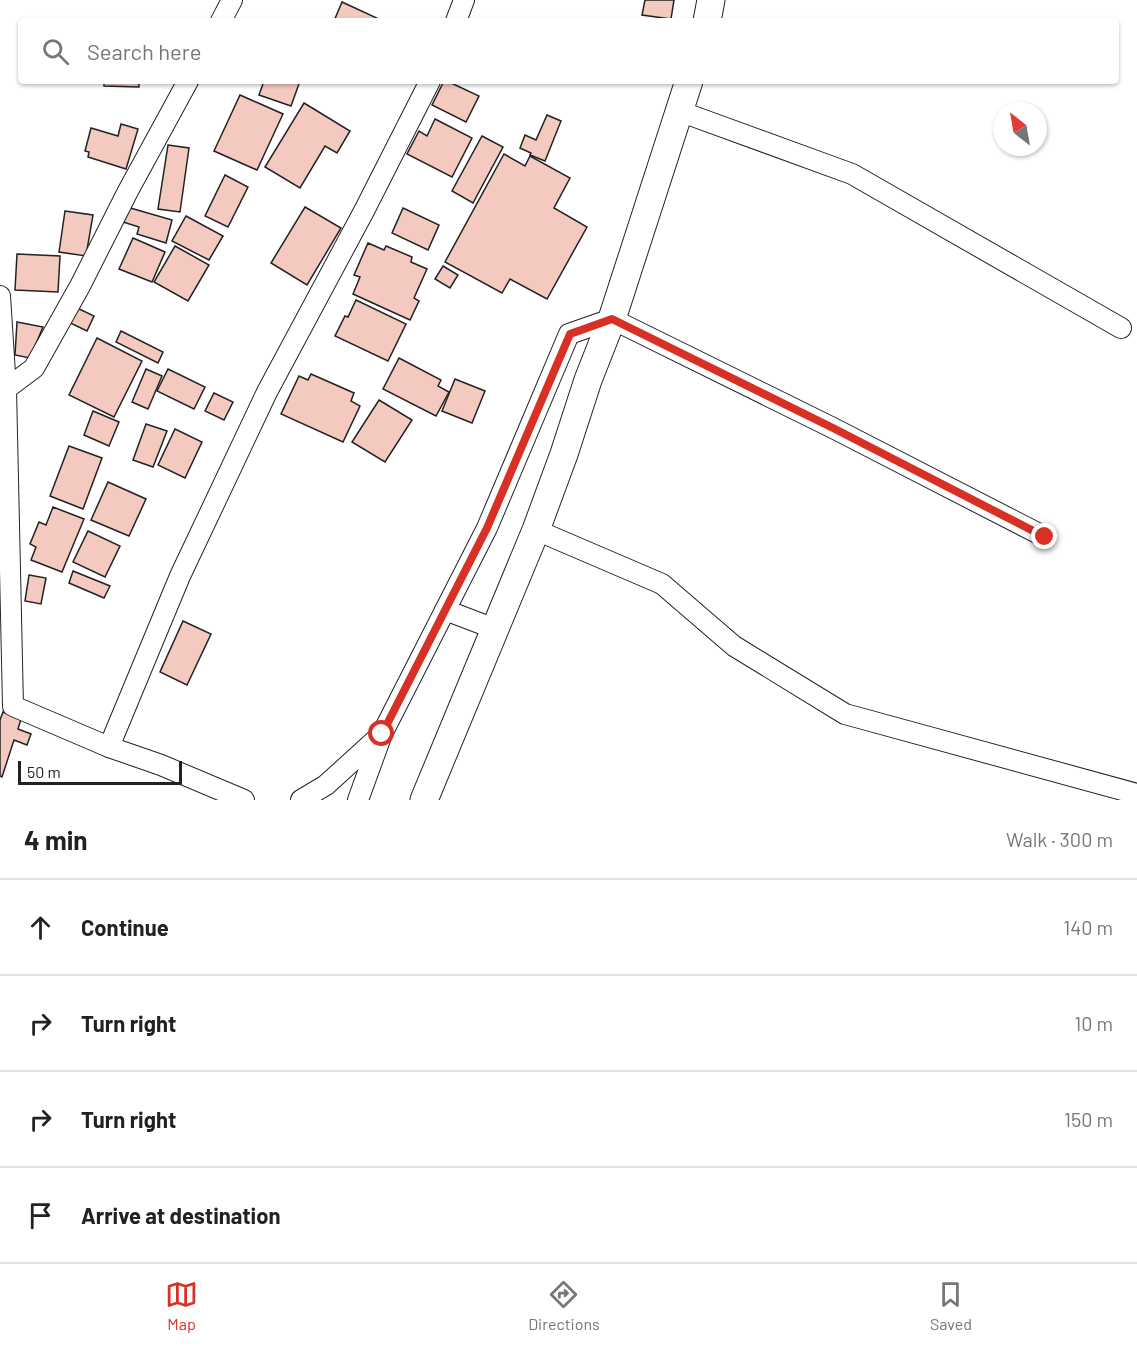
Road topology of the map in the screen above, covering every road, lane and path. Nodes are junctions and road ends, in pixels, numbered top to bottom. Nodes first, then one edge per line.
1 (232, 0) edge
2 (464, 0) edge
3 (711, 0) edge
4 (223, 18) edge
5 (457, 18) edge
6 (708, 18) edge
7 (186, 84) edge
8 (428, 84) edge
9 (687, 84) edge
10 (679, 111) junction
11 (0, 296) edge
12 (612, 319) junction
13 (1121, 328) dead end
14 (3, 389) edge
15 (536, 530) junction
16 (1045, 537) dead end
17 (445, 610) junction
18 (495, 629) junction
19 (6, 705) edge
20 (382, 734) junction
21 (109, 747) junction
22 (1137, 794) edge
23 (244, 800) edge
24 (301, 800) edge
25 (358, 800) edge
26 (423, 800) edge

1 - 4 street
2 - 5 street
3 - 6 main road
7 - 14 street
8 - 21 street
9 - 10 main road
10 - 12 main road
10 - 13 street
11 - 14 street
12 - 15 main road
12 - 16 street
12 - 17 street
14 - 19 street
15 - 18 main road
15 - 22 street
17 - 18 street
17 - 20 street
18 - 26 main road
19 - 21 street
20 - 24 street
20 - 25 street
21 - 23 street

